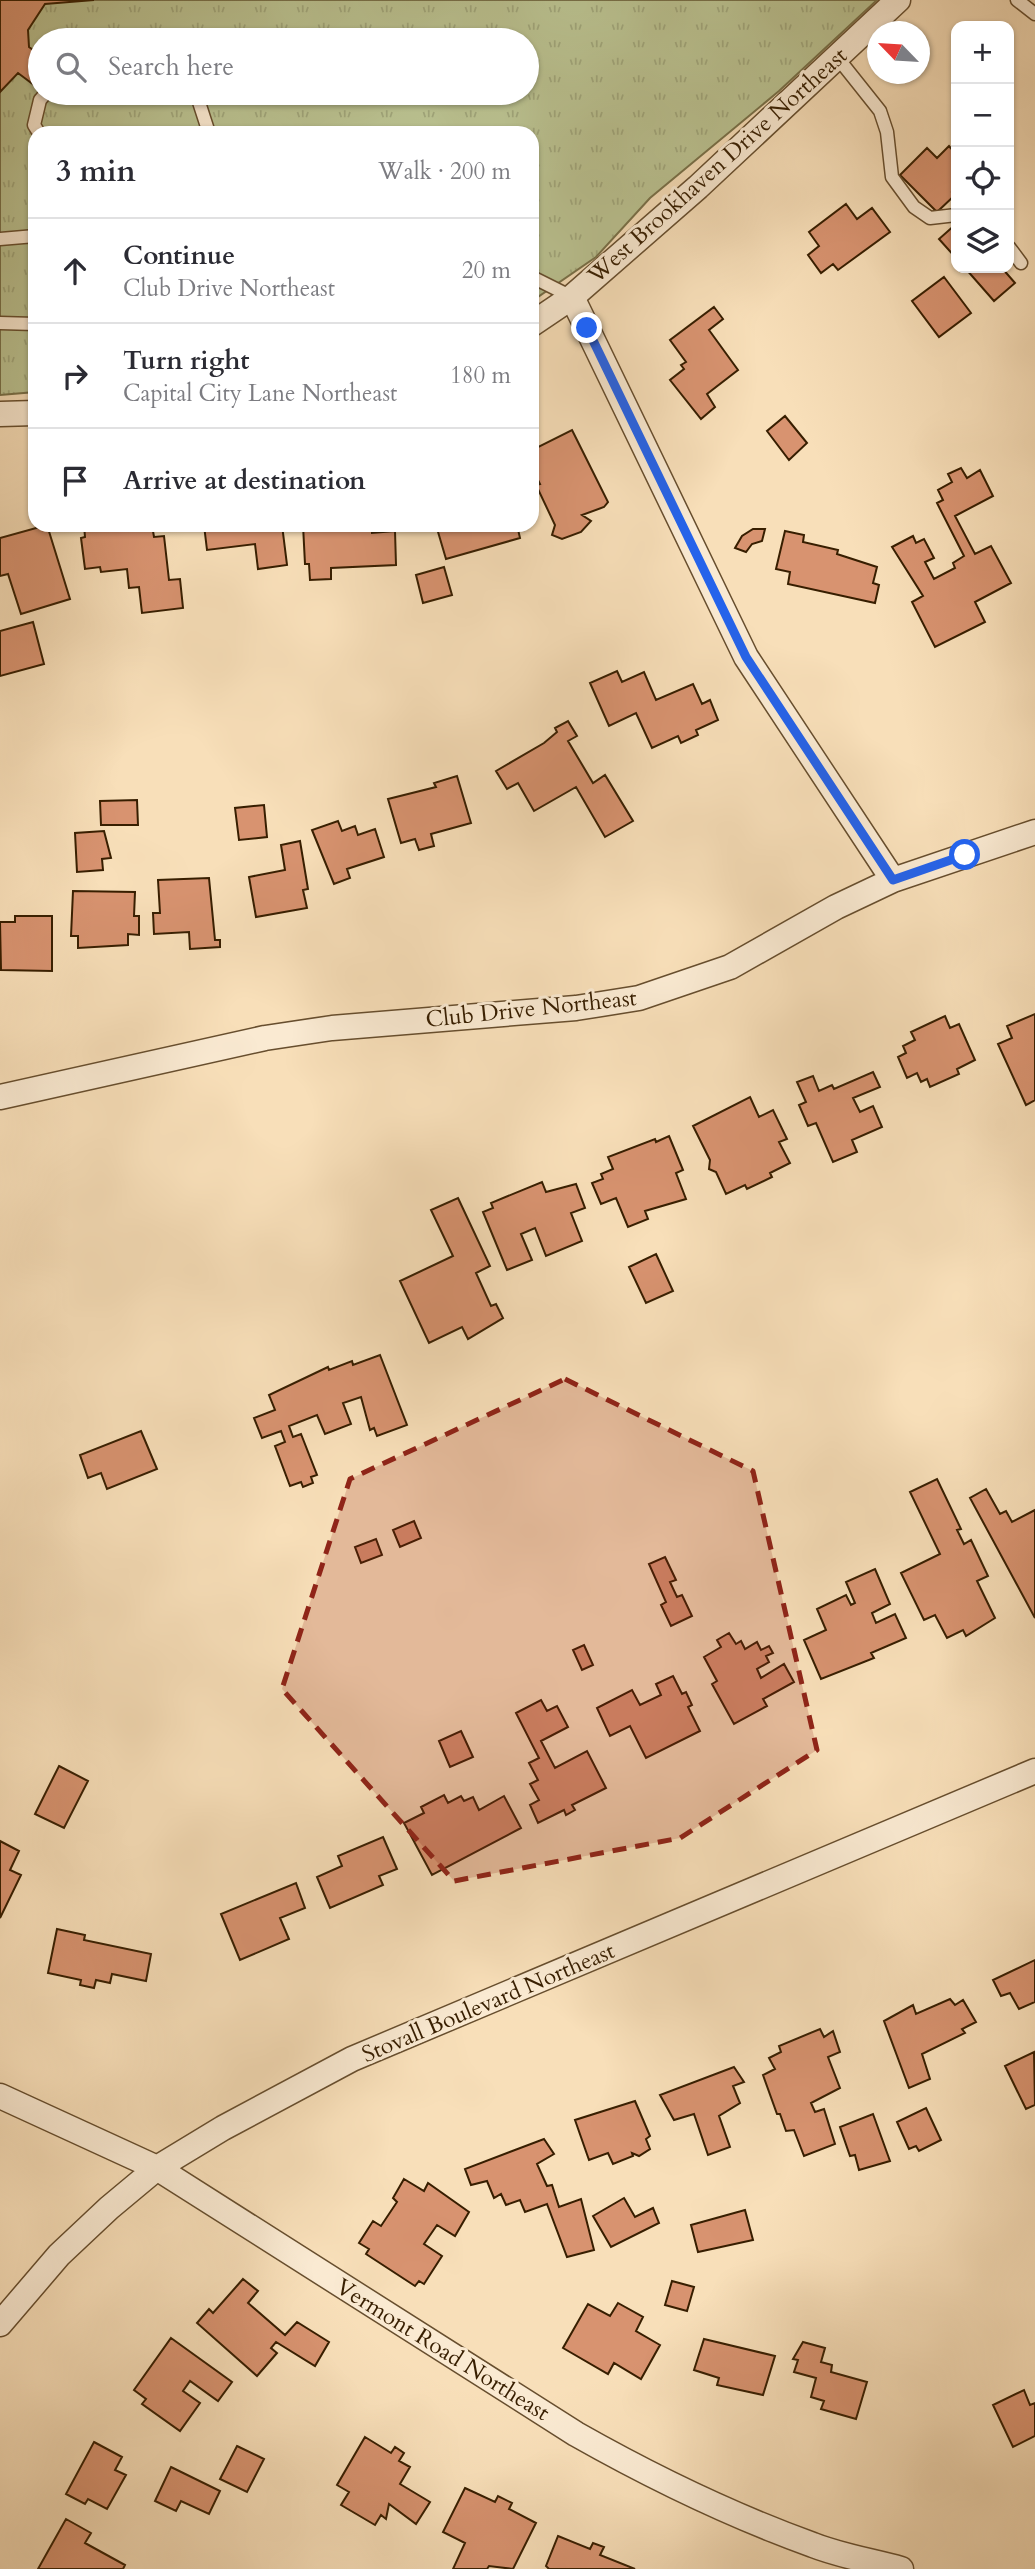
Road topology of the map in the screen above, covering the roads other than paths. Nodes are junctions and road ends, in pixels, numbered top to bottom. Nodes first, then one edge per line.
1 (898, 0) edge
2 (1017, 0) edge
3 (1035, 14) edge
4 (837, 57) junction
5 (39, 105) edge
6 (200, 105) edge
7 (35, 126) edge
8 (207, 126) edge
9 (951, 216) edge
10 (28, 237) edge
11 (0, 239) edge
12 (1014, 254) edge
13 (1021, 264) dead end
14 (539, 280) edge
15 (572, 297) junction
16 (539, 319) edge
17 (0, 324) edge
18 (28, 324) edge
19 (28, 412) edge
20 (0, 414) edge
21 (1035, 832) edge
22 (893, 880) junction
23 (0, 1097) edge
24 (1035, 1771) edge
25 (0, 2096) edge
26 (157, 2168) junction
27 (0, 2324) edge
28 (901, 2569) edge

1 - 4 street, West Brookhaven Drive Northeast
2 - 3 lane
4 - 9 lane
4 - 15 street, West Brookhaven Drive Northeast
5 - 7 lane
6 - 8 lane
10 - 11 lane
12 - 13 lane
14 - 15 lane
15 - 16 street, West Brookhaven Drive Northeast
15 - 22 street
17 - 18 lane
19 - 20 street
21 - 22 street, Club Drive Northeast
22 - 23 street, Club Drive Northeast
24 - 26 street, Stovall Boulevard Northeast
25 - 26 street, Vermont Road Northeast
26 - 27 street, Stovall Boulevard Northeast
26 - 28 street, Vermont Road Northeast

